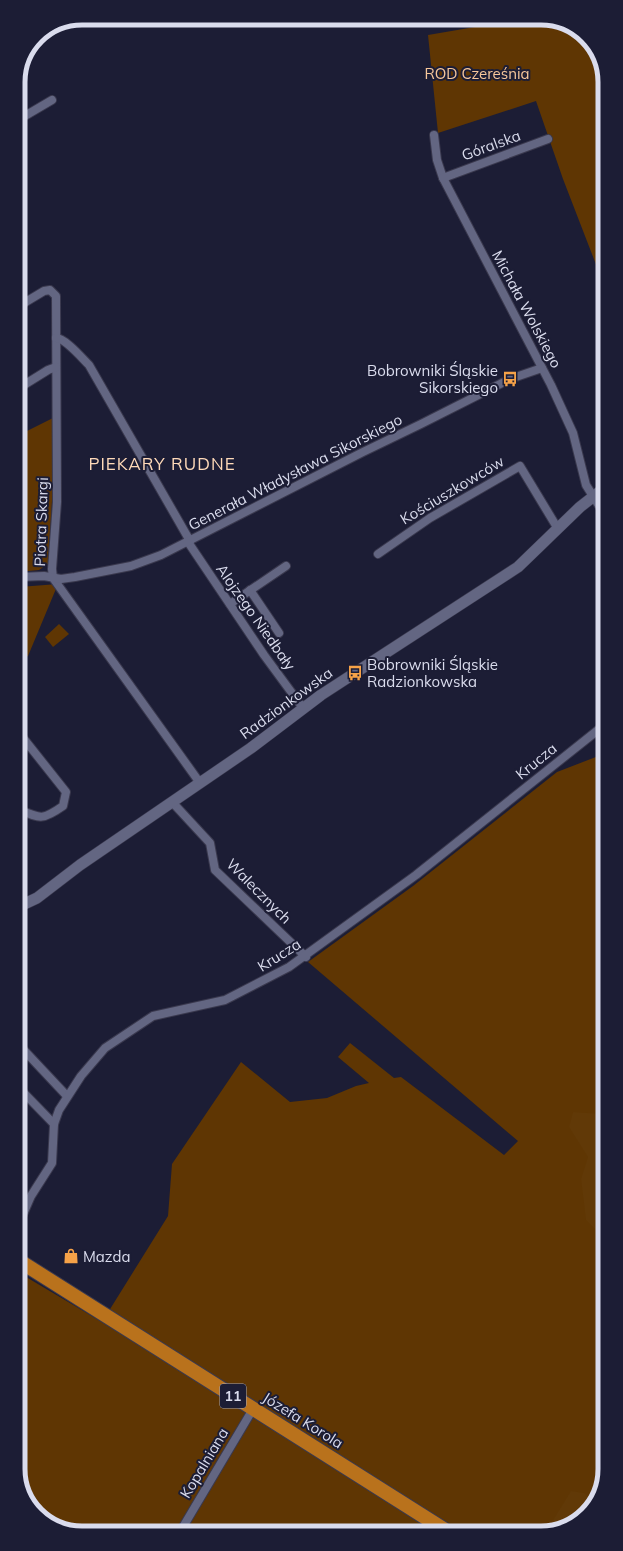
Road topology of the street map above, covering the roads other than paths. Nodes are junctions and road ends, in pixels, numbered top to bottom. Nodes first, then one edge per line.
1 (52, 100) dead end
2 (25, 116) edge
3 (434, 136) dead end
4 (548, 139) dead end
5 (443, 178) junction
6 (25, 302) edge
7 (56, 338) junction
8 (56, 367) junction
9 (542, 368) junction
10 (25, 384) edge
11 (598, 493) edge
12 (592, 497) junction
13 (598, 505) edge
14 (558, 529) junction
15 (189, 541) junction
16 (378, 554) dead end
17 (286, 566) dead end
18 (25, 577) edge
19 (53, 578) junction
20 (250, 590) junction
21 (230, 604) junction
22 (279, 633) dead end
23 (303, 708) junction
24 (598, 730) edge
25 (25, 740) edge
26 (200, 783) junction
27 (173, 803) junction
28 (25, 812) edge
29 (25, 904) edge
30 (306, 957) junction
31 (25, 1051) edge
32 (25, 1094) edge
33 (67, 1096) junction
34 (54, 1124) junction
35 (25, 1210) edge
36 (25, 1268) edge
37 (253, 1409) junction
38 (184, 1526) edge
39 (439, 1526) edge

1 - 2 street
3 - 5 street, Michała Wolskiego
4 - 5 street, Góralska
5 - 9 street, Michała Wolskiego
6 - 7 street, Piotra Skargi
7 - 8 street, Piotra Skargi
7 - 15 street, Alojzego Niedbały
8 - 10 street
8 - 19 street, Piotra Skargi
9 - 12 street, Michała Wolskiego
9 - 15 street, Generała Władysława Sikorskiego
11 - 12 street, Radzionkowska
12 - 13 street, Michała Wolskiego
12 - 14 street, Radzionkowska
14 - 16 street, Kościuszkowców
14 - 23 street, Radzionkowska
15 - 19 street, Generała Władysława Sikorskiego
15 - 21 street, Alojzego Niedbały
17 - 20 street
18 - 19 street, Generała Władysława Sikorskiego
19 - 26 street, Piotra Skargi
20 - 21 street
20 - 22 street
21 - 23 street, Alojzego Niedbały
23 - 26 street, Radzionkowska
24 - 30 street, Krucza
25 - 28 street
26 - 27 street, Radzionkowska
27 - 29 street, Radzionkowska
27 - 30 street, Walecznych
30 - 33 street, Krucza
31 - 33 street
32 - 34 street
33 - 34 street, Krucza
34 - 35 street, Krucza
36 - 37 highway, Józefa Korola / 11
37 - 38 street, Kopalniana
37 - 39 highway, Józefa Korola / 11

